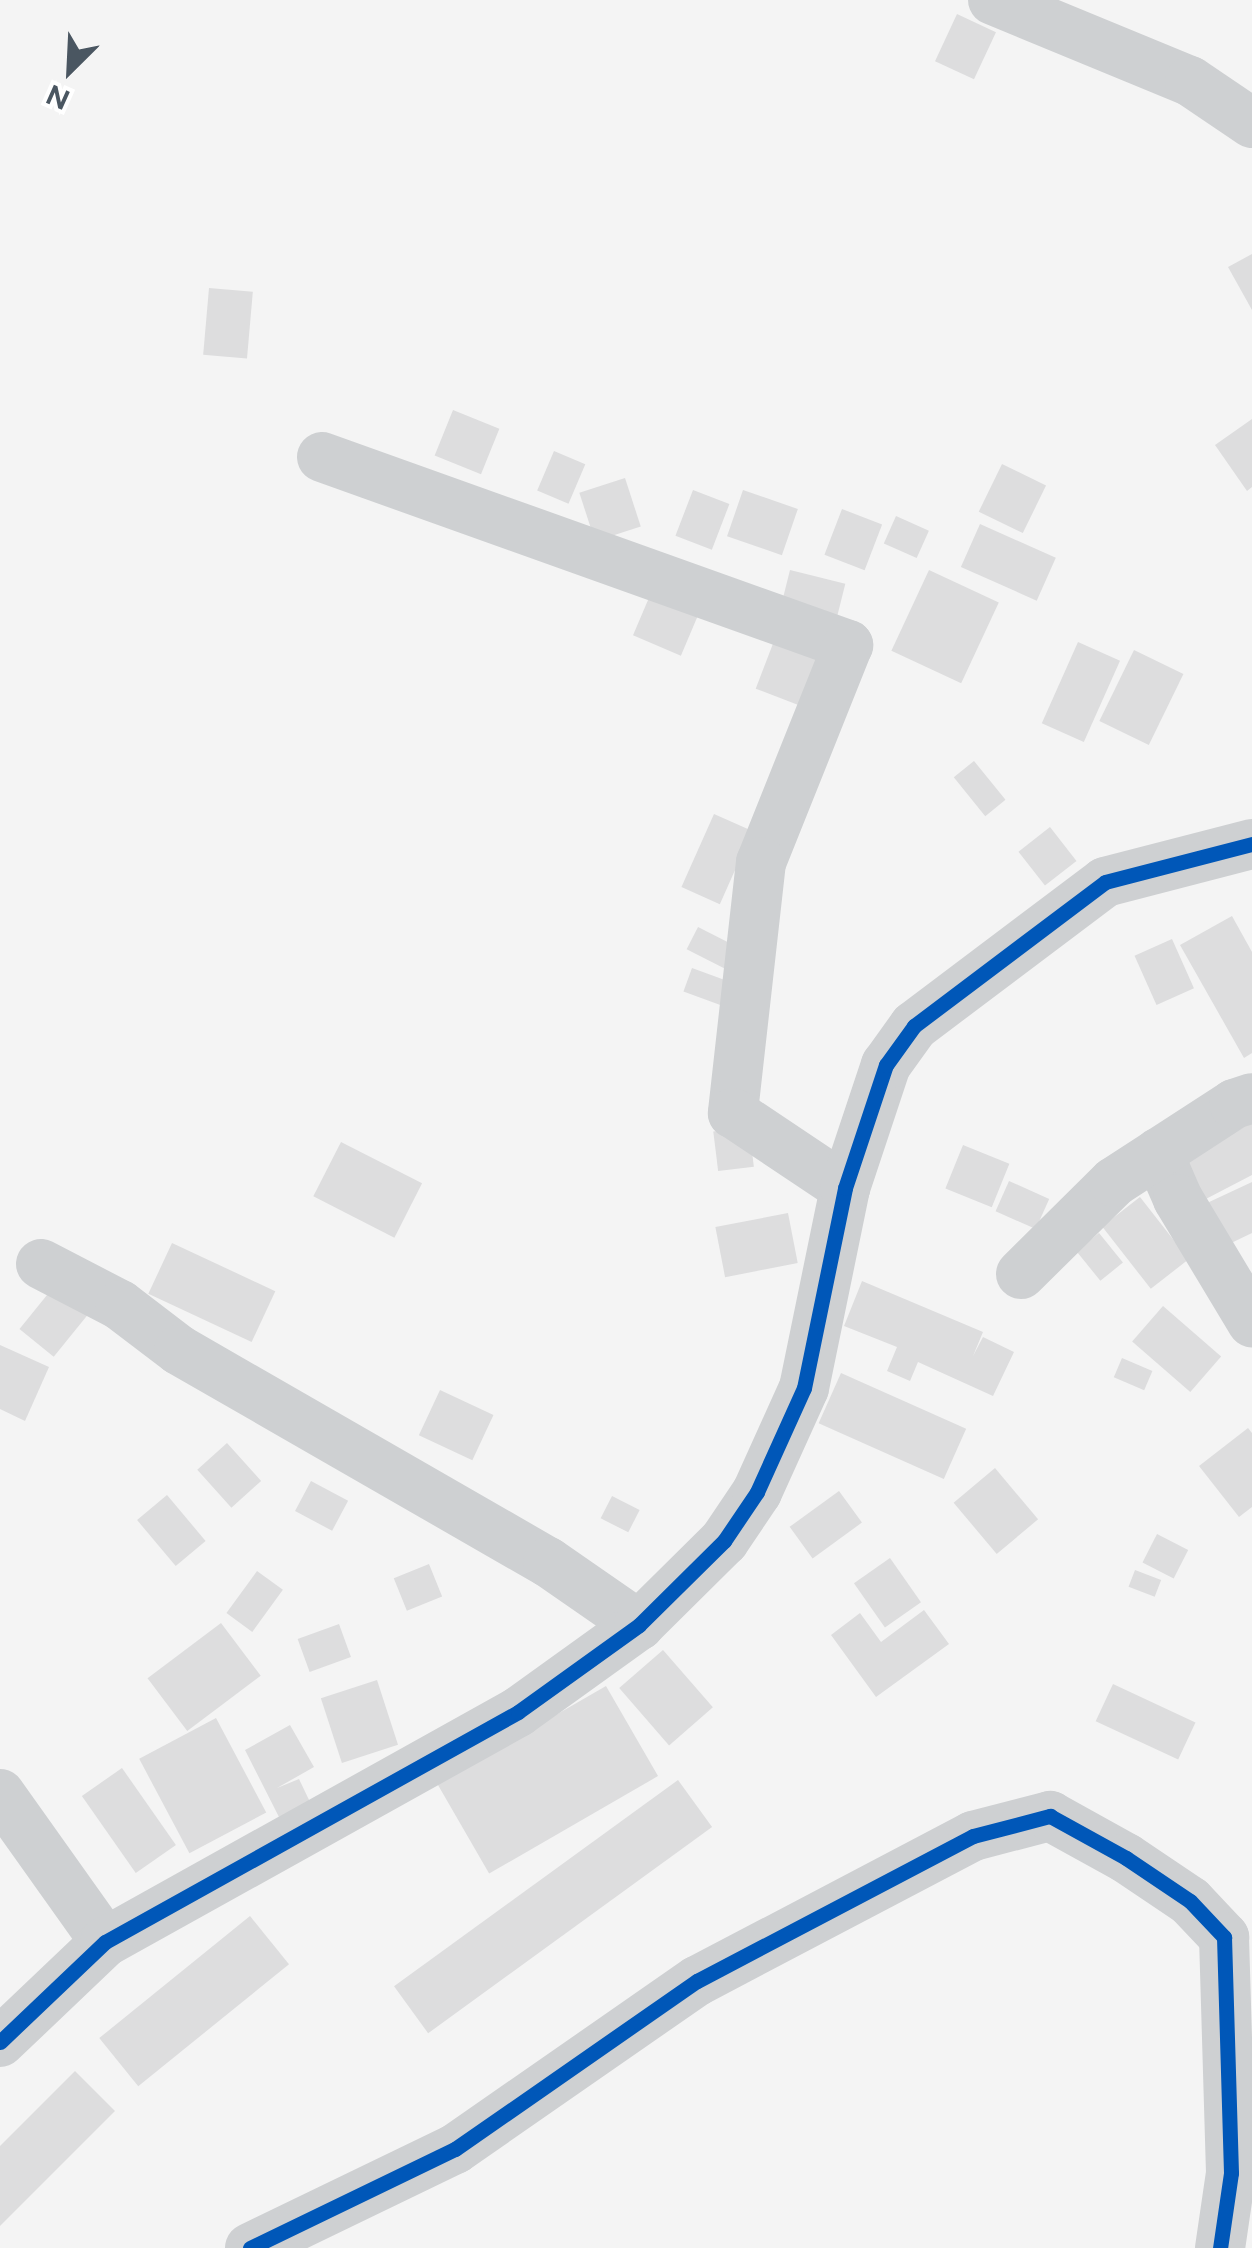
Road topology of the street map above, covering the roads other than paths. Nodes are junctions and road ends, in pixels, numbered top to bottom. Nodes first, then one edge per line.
1 (993, 0) edge
2 (1252, 123) edge
3 (322, 456) dead end
4 (1252, 844) edge
5 (1252, 1098) edge
6 (1158, 1153) junction
7 (844, 1188) junction
8 (41, 1264) dead end
9 (1021, 1274) dead end
10 (1252, 1322) edge
11 (639, 1624) junction
12 (0, 1794) edge
13 (105, 1942) junction
14 (0, 2042) edge
15 (250, 2248) edge
16 (1220, 2248) edge

1 - 2 street
3 - 7 street
4 - 7 street
5 - 6 street
6 - 9 street
6 - 10 street
7 - 11 street
8 - 11 street
11 - 13 street
12 - 13 street
13 - 14 street
15 - 16 street

